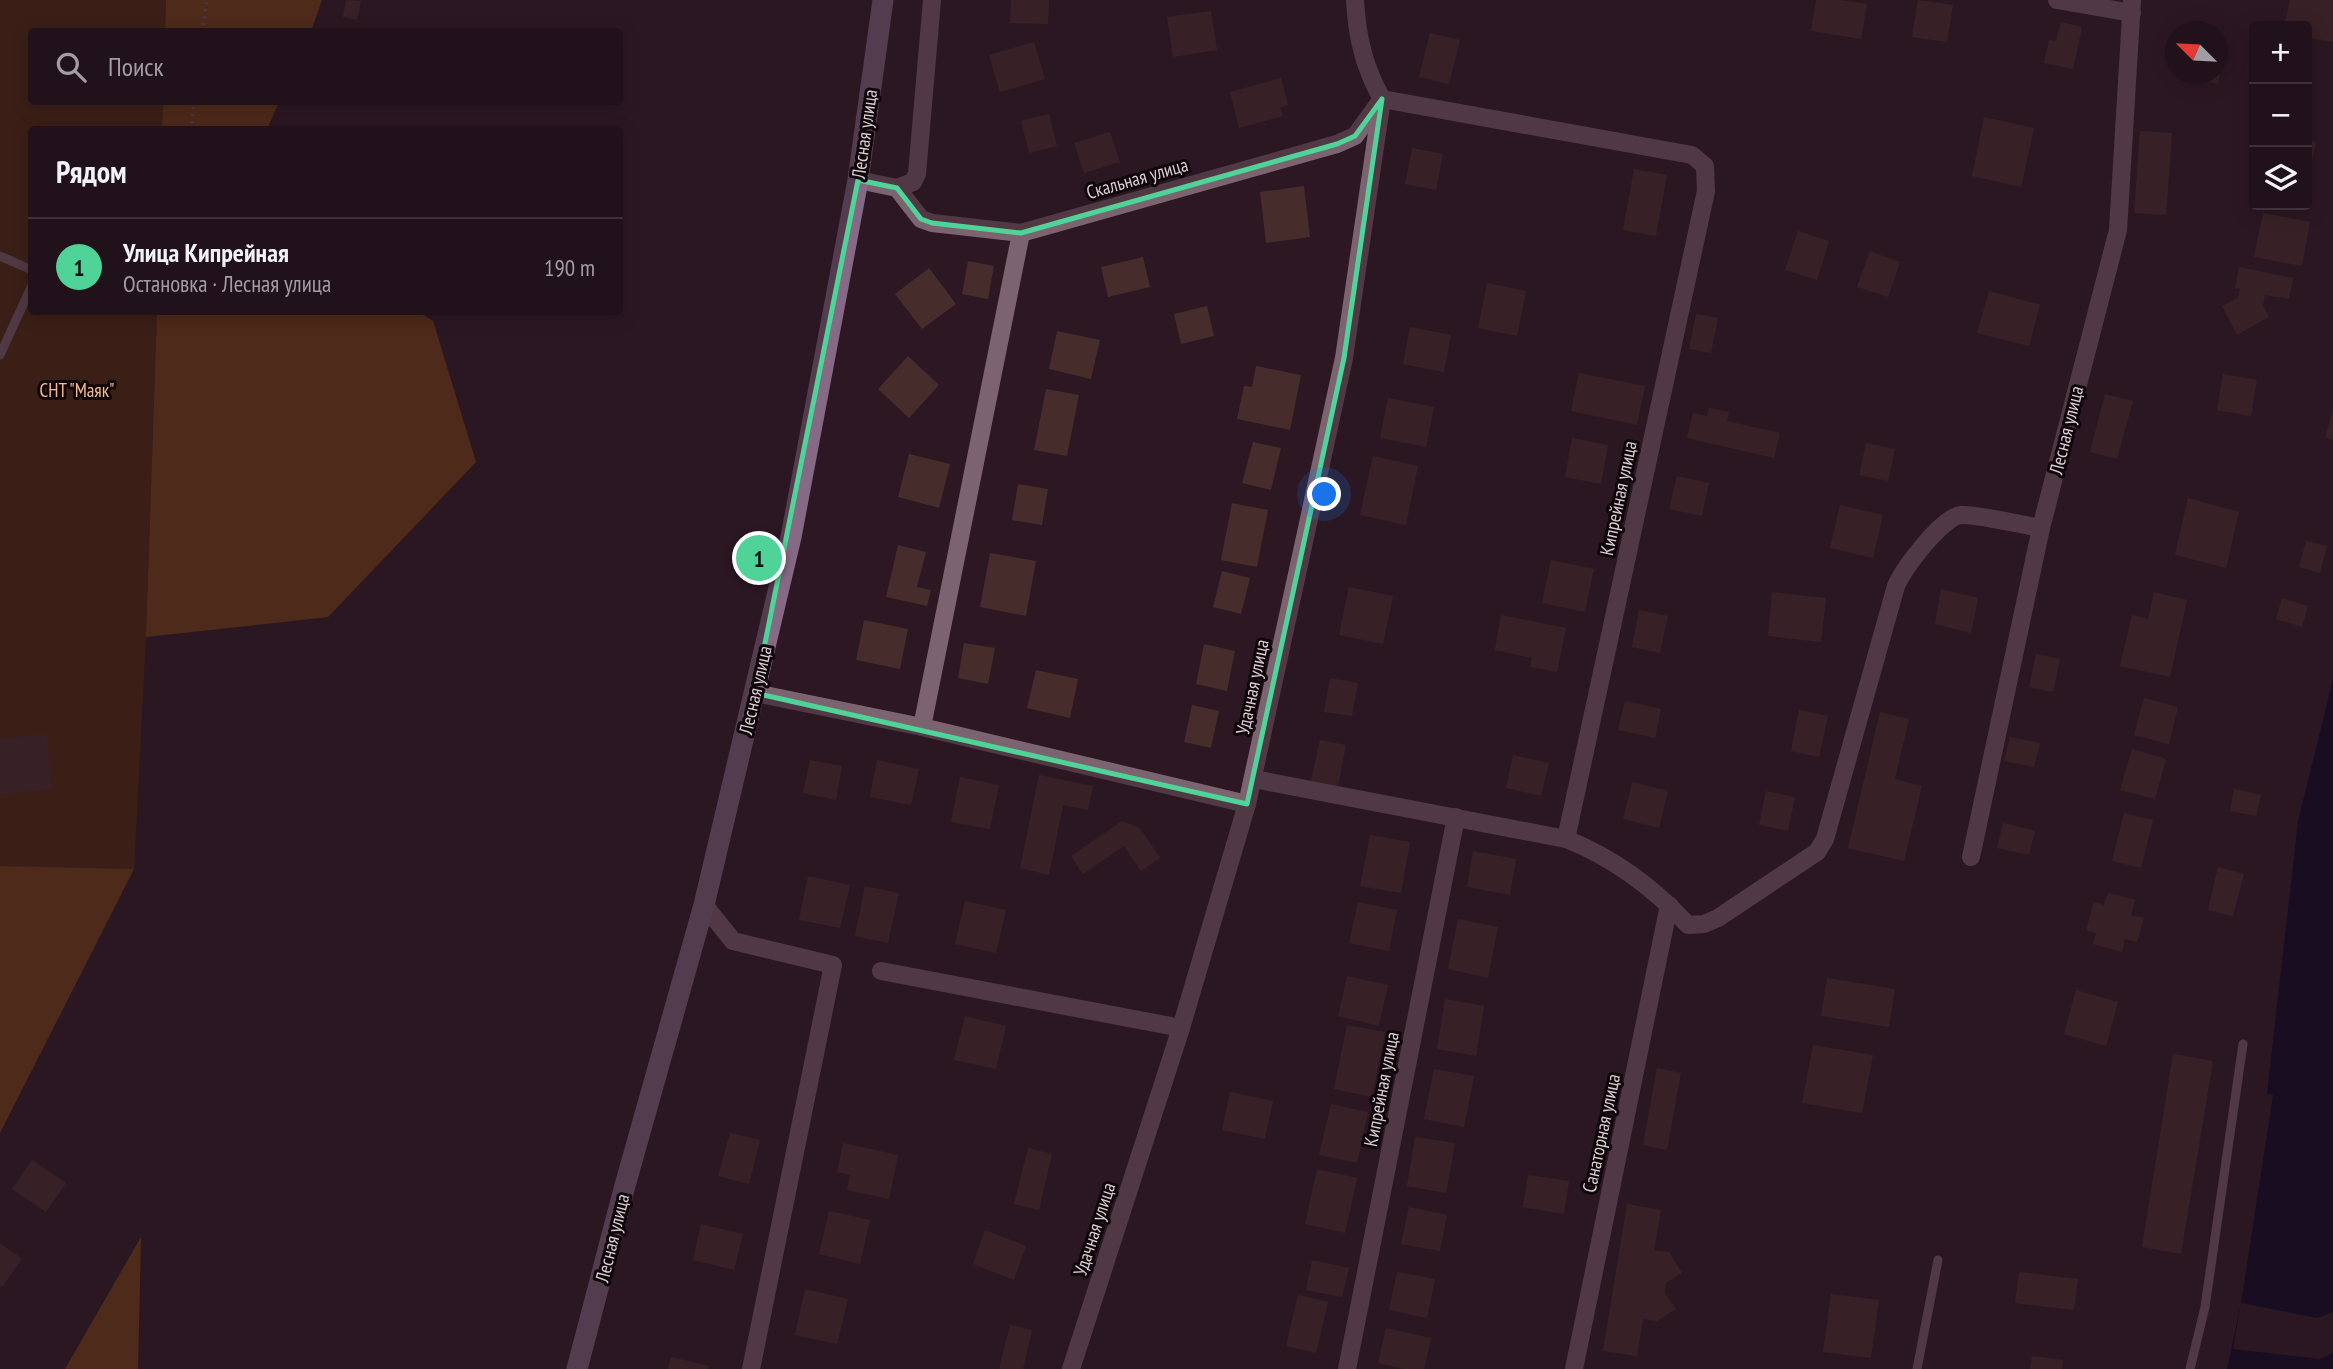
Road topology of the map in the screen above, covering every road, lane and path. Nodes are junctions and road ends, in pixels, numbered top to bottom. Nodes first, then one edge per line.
1 (207, 0) edge
2 (883, 0) edge
3 (932, 0) edge
4 (1355, 0) edge
5 (2057, 0) edge
6 (2132, 6) edge
7 (203, 28) edge
8 (1382, 99) junction
9 (194, 105) edge
10 (191, 126) edge
11 (858, 180) junction
12 (897, 188) junction
13 (1021, 233) junction
14 (0, 256) edge
15 (28, 268) edge
16 (28, 294) edge
17 (0, 355) edge
18 (2041, 528) junction
19 (755, 693) junction
20 (922, 727) junction
21 (1254, 779) junction
22 (1247, 804) junction
23 (1456, 817) junction
24 (1566, 839) junction
25 (1971, 857) dead end
26 (704, 905) junction
27 (1669, 905) junction
28 (881, 971) dead end
29 (1181, 1028) junction
30 (2244, 1044) dead end
31 (1938, 1260) dead end
32 (577, 1369) edge
33 (751, 1369) edge
34 (1071, 1369) edge
35 (1347, 1369) edge
36 (1574, 1369) edge
37 (1917, 1369) edge
38 (2190, 1369) edge

1 - 7 path
2 - 11 main road, Лесная улица
3 - 12 street
4 - 8 street
5 - 6 street
6 - 18 street, Лесная улица
8 - 13 street, Скальная улица
8 - 21 street, Удачная улица
8 - 24 street, Кипрейная улица
9 - 10 path
11 - 12 street
11 - 19 main road, Лесная улица
12 - 13 street, Скальная улица
13 - 20 street
14 - 15 lane
16 - 17 lane
18 - 25 street, Лесная улица
18 - 27 street
19 - 20 street
19 - 26 main road, Лесная улица
20 - 22 street
21 - 22 street, Удачная улица
21 - 23 street
22 - 29 street, Удачная улица
23 - 24 street
23 - 35 street, Кипрейная улица
24 - 27 street
26 - 32 main road, Лесная улица
26 - 33 street
27 - 36 street, Санаторная улица
28 - 29 street
29 - 34 street, Удачная улица
30 - 38 lane
31 - 37 lane

